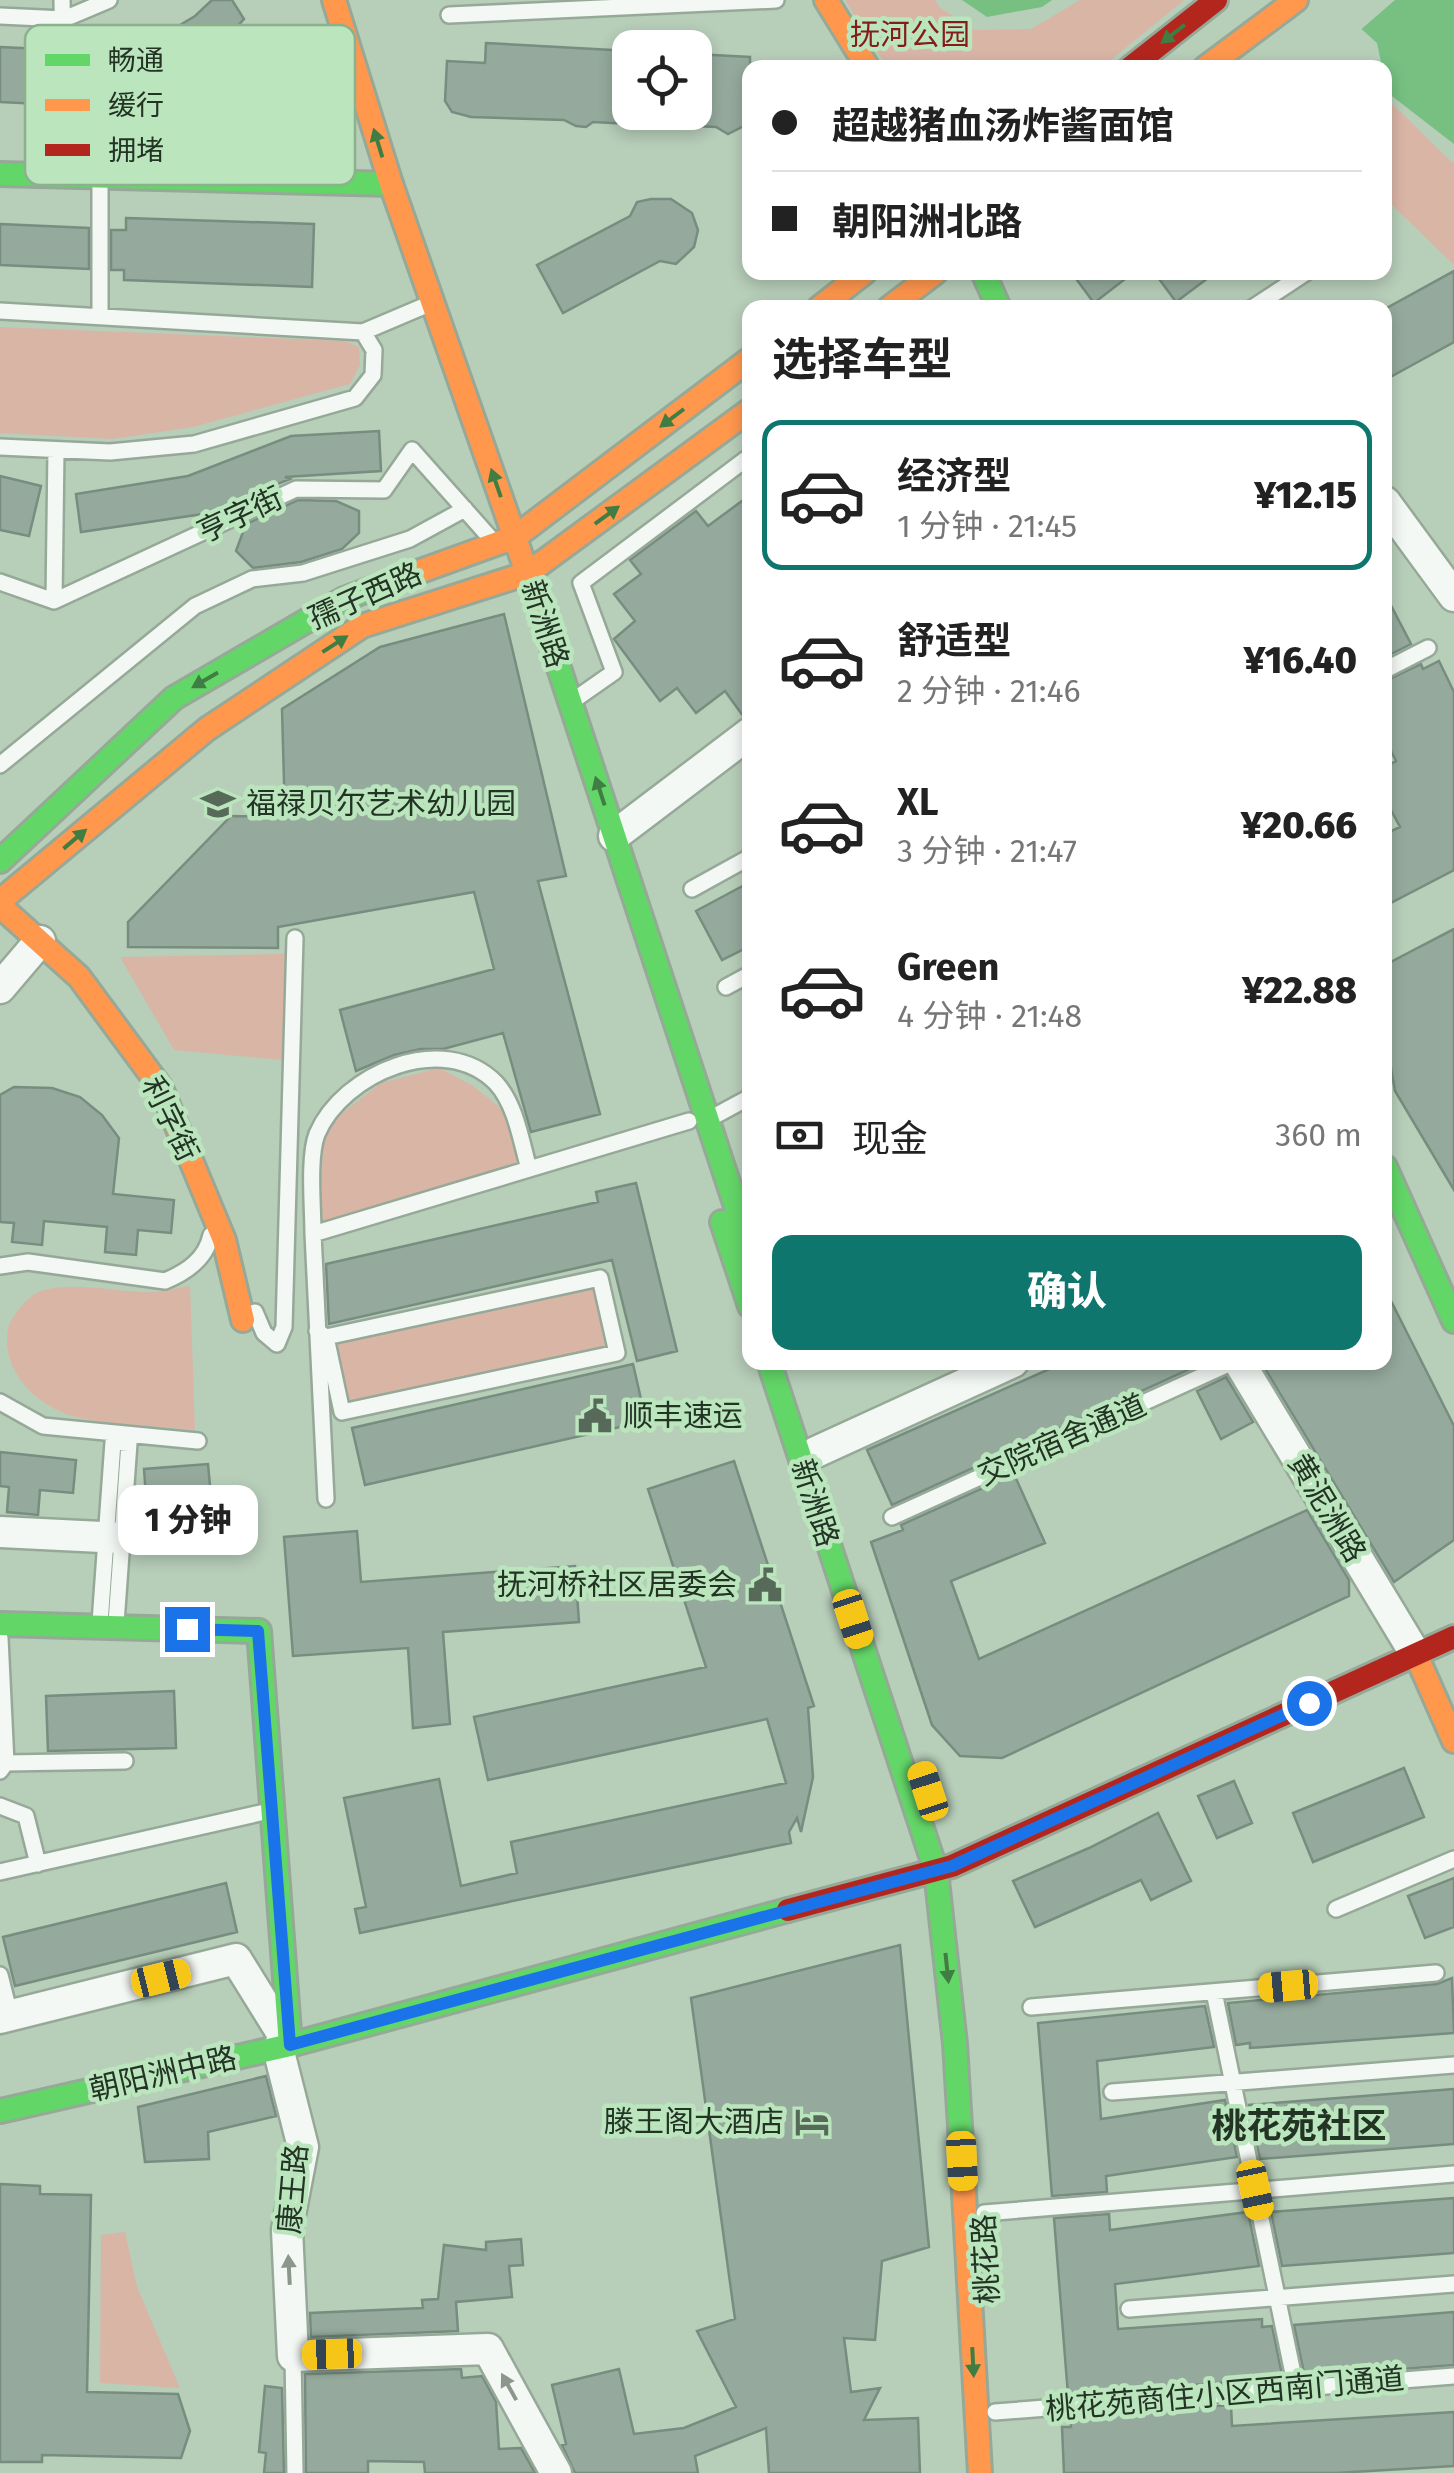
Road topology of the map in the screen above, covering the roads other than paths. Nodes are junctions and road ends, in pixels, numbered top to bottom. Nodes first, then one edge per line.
1 (62, 0) edge
2 (109, 0) edge
3 (334, 0) edge
4 (776, 0) edge
5 (826, 0) edge
6 (1216, 0) edge
7 (1296, 0) edge
8 (449, 15) dead end
9 (0, 16) edge
10 (64, 19) junction
11 (64, 25) edge
12 (342, 25) edge
13 (863, 60) edge
14 (1140, 60) edge
15 (1215, 60) edge
16 (355, 68) edge
17 (0, 174) edge
18 (25, 175) edge
19 (355, 183) edge
20 (391, 184) junction
21 (100, 185) edge
22 (855, 280) edge
23 (925, 280) edge
24 (1294, 280) edge
25 (829, 300) edge
26 (899, 300) edge
27 (1264, 300) edge
28 (432, 302) junction
29 (0, 311) edge
30 (100, 316) junction
31 (363, 332) junction
32 (742, 366) edge
33 (741, 417) edge
34 (0, 448) edge
35 (56, 450) junction
36 (742, 460) edge
37 (465, 509) junction
38 (1392, 512) edge
39 (505, 540) junction
40 (519, 576) junction
41 (0, 582) edge
42 (1454, 596) edge
43 (54, 601) junction
44 (1428, 648) dead end
45 (1392, 666) edge
46 (570, 702) junction
47 (742, 739) edge
48 (0, 766) edge
49 (614, 836) junction
50 (0, 861) edge
51 (742, 861) edge
52 (692, 889) dead end
53 (0, 903) edge
54 (294, 938) dead end
55 (40, 941) junction
56 (742, 978) edge
57 (726, 986) dead end
58 (0, 988) edge
59 (742, 1101) edge
60 (698, 1120) junction
61 (530, 1169) junction
62 (1392, 1191) edge
63 (219, 1230) junction
64 (742, 1230) edge
65 (313, 1234) junction
66 (0, 1266) edge
67 (742, 1277) edge
68 (243, 1320) dead end
69 (1454, 1320) edge
70 (322, 1334) junction
71 (771, 1370) edge
72 (790, 1370) edge
73 (995, 1370) edge
74 (1218, 1370) edge
75 (1241, 1370) edge
76 (0, 1402) edge
77 (121, 1438) junction
78 (198, 1441) dead end
79 (816, 1452) junction
80 (326, 1499) dead end
81 (892, 1517) dead end
82 (0, 1532) edge
83 (114, 1538) junction
84 (0, 1624) edge
85 (108, 1627) junction
86 (1454, 1637) edge
87 (0, 1638) edge
88 (1416, 1654) junction
89 (1454, 1741) edge
90 (125, 1761) dead end
91 (3, 1767) edge
92 (0, 1806) edge
93 (272, 1811) junction
94 (1454, 1859) edge
95 (38, 1864) junction
96 (944, 1868) junction
97 (0, 1872) edge
98 (1336, 1909) dead end
99 (1436, 1974) dead end
100 (0, 1975) edge
101 (1214, 1992) junction
102 (1031, 2007) dead end
103 (5, 2017) edge
104 (284, 2046) junction
105 (1454, 2066) edge
106 (1233, 2083) junction
107 (1112, 2092) dead end
108 (0, 2111) edge
109 (1454, 2174) edge
110 (1255, 2190) junction
111 (984, 2214) junction
112 (1454, 2284) edge
113 (1278, 2298) junction
114 (1129, 2309) dead end
115 (293, 2356) junction
116 (1454, 2376) edge
117 (1296, 2388) junction
118 (995, 2412) junction
119 (295, 2473) edge
120 (556, 2473) edge
121 (980, 2473) edge
122 (999, 2473) edge

1 - 10 lane
2 - 10 lane
12 -> 3 main road, 新洲路
4 - 8 lane
5 - 13 main road
6 -> 14 main road
7 - 15 main road
9 - 10 lane
10 - 11 lane
20 -> 16 main road, 新洲路
17 - 18 main road
19 - 20 main road
20 - 28 main road, 新洲路
21 - 30 lane
22 - 25 main road
23 - 26 main road
24 - 27 lane
28 - 31 lane
39 -> 28 main road, 新洲路
29 - 30 lane
30 - 31 lane
31 - 35 lane
32 -> 39 main road, 孺子西路
40 -> 33 main road, 孺子西路
34 - 35 lane
35 - 43 lane
36 - 46 lane
37 - 39 lane, 亨字街
37 - 43 lane, 亨字街
37 - 48 lane
38 - 42 street
39 - 40 main road, 新洲路
39 -> 50 main road, 孺子西路
40 - 46 main road, 新洲路
53 -> 40 main road, 孺子西路
40 - 60 main road, 新洲路
41 - 43 lane
44 - 45 lane
49 -> 46 main road, 新洲路
47 - 49 street
49 - 60 main road, 新洲路
51 - 52 lane
53 - 55 main road, 利字街
54 - 63 lane
55 - 58 street
55 - 63 main road, 利字街
56 - 57 lane
59 - 60 lane
60 - 61 lane
60 - 64 main road, 新洲路
60 - 67 main road, 新洲路
61 - 65 lane
61 - 65 lane
62 - 69 main road
63 - 66 lane
63 - 68 main road, 利字街
65 - 70 lane
70 - 70 lane
70 - 80 lane
71 - 96 main road, 新洲路
72 - 79 main road, 新洲路
73 - 79 street
74 - 81 lane, 交院宿舍通道
75 - 88 street, 黄泥洲路
76 - 77 lane
77 - 78 lane
77 - 83 lane
79 - 96 main road, 新洲路
82 - 83 street
83 - 85 lane
84 - 85 main road
85 - 93 main road, 康王路
86 - 88 main road, 朝阳洲中路
87 - 91 lane
88 - 89 main road
88 - 96 main road, 朝阳洲中路
90 - 91 lane
92 - 95 lane
93 - 95 lane
93 - 104 main road, 康王路
94 - 98 lane
95 - 97 lane
96 - 104 main road, 朝阳洲中路
96 - 111 main road, 桃花路
96 -> 121 main road, 桃花路
99 - 101 lane
100 - 103 lane
101 - 102 lane
101 - 106 lane
103 - 104 street
104 - 108 main road, 朝阳洲中路
115 -> 104 street, 康王路
105 - 106 lane
106 - 107 lane
106 - 110 lane
109 - 110 lane
110 - 111 lane
110 - 113 lane
111 - 118 main road, 桃花路
112 - 113 lane
113 - 114 lane
113 - 117 lane
115 - 119 lane
120 -> 115 street
116 - 117 lane, 桃花苑商住小区西南门通道
117 - 118 lane, 桃花苑商住小区西南门通道
118 - 122 main road, 桃花路

